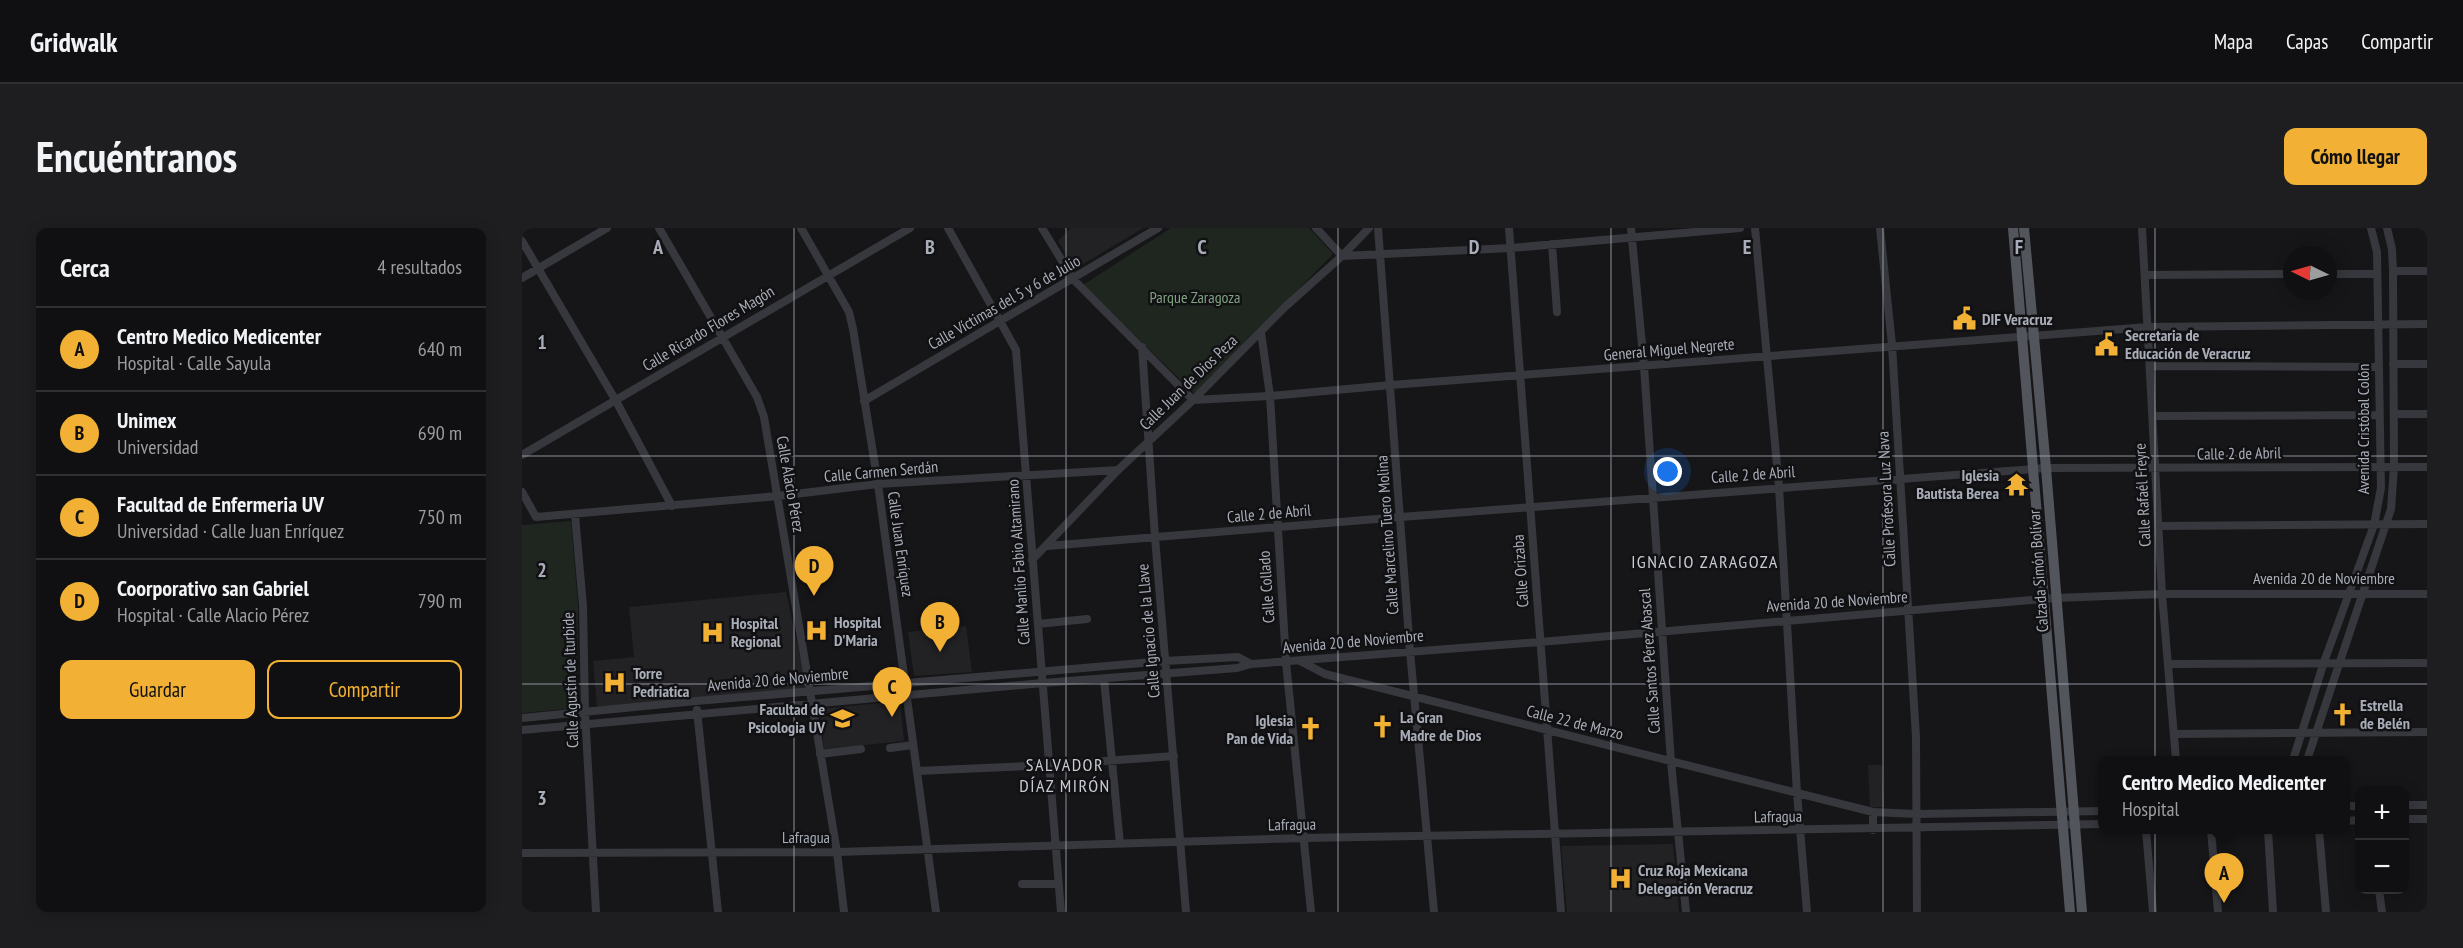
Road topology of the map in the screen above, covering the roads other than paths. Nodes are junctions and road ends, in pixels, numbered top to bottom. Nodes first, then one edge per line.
1 (607, 228) edge
2 (659, 228) edge
3 (801, 228) edge
4 (910, 228) edge
5 (948, 228) edge
6 (1042, 228) edge
7 (1158, 228) edge
8 (1316, 228) edge
9 (1369, 228) edge
10 (1378, 228) edge
11 (1509, 228) edge
12 (1631, 228) edge
13 (1740, 228) edge
14 (1755, 228) edge
15 (1880, 228) edge
16 (2013, 228) edge
17 (2024, 228) edge
18 (2142, 228) edge
19 (2371, 228) edge
20 (2387, 228) edge
21 (1631, 238) junction
22 (522, 241) edge
23 (1552, 244) junction
24 (1511, 248) junction
25 (1380, 255) junction
26 (1342, 256) junction
27 (539, 268) junction
28 (2393, 271) junction
29 (2427, 271) edge
30 (829, 274) junction
31 (2283, 274) edge
32 (2337, 274) edge
33 (2377, 274) junction
34 (2145, 275) junction
35 (522, 278) edge
36 (1073, 279) junction
37 (1557, 312) dead end
38 (1000, 323) junction
39 (2378, 324) junction
40 (2393, 324) junction
41 (2427, 324) edge
42 (2148, 327) junction
43 (1261, 332) junction
44 (722, 336) junction
45 (2029, 337) junction
46 (1892, 345) junction
47 (1142, 347) junction
48 (1767, 356) junction
49 (2393, 364) junction
50 (2427, 364) edge
51 (1644, 366) junction
52 (2151, 366) junction
53 (2378, 367) junction
54 (1522, 376) junction
55 (1391, 385) junction
56 (1270, 396) junction
57 (616, 400) junction
58 (1193, 400) junction
59 (864, 401) junction
60 (2394, 414) junction
61 (2427, 414) edge
62 (2379, 415) junction
63 (2153, 416) junction
64 (1148, 442) junction
65 (522, 455) edge
66 (2381, 467) junction
67 (2394, 467) junction
68 (2427, 467) edge
69 (2046, 468) junction
70 (2033, 469) junction
71 (2155, 469) junction
72 (1118, 470) junction
73 (1027, 477) junction
74 (1900, 478) junction
75 (878, 484) junction
76 (1779, 487) junction
77 (522, 492) edge
78 (778, 496) junction
79 (1653, 497) junction
80 (672, 506) junction
81 (1530, 507) junction
82 (575, 515) junction
83 (1401, 517) junction
84 (2427, 524) edge
85 (2374, 525) junction
86 (2387, 525) junction
87 (2159, 526) junction
88 (1277, 528) junction
89 (1155, 537) junction
90 (1047, 546) junction
91 (1032, 560) junction
92 (2349, 593) junction
93 (2363, 593) junction
94 (2162, 594) junction
95 (2427, 594) edge
96 (2055, 598) junction
97 (2043, 599) junction
98 (1908, 611) junction
99 (1087, 619) dead end
100 (1787, 620) junction
101 (1038, 624) junction
102 (1661, 632) junction
103 (1540, 642) junction
104 (1410, 651) junction
105 (1165, 661) junction
106 (1300, 661) junction
107 (1286, 662) junction
108 (2324, 662) junction
109 (2340, 662) junction
110 (2427, 663) edge
111 (1251, 664) junction
112 (2168, 664) junction
113 (1042, 670) junction
114 (1166, 674) junction
115 (1104, 679) junction
116 (1043, 683) junction
117 (905, 684) junction
118 (809, 691) junction
119 (907, 697) junction
120 (1416, 698) junction
121 (696, 701) junction
122 (811, 704) junction
123 (585, 712) junction
124 (697, 713) junction
125 (522, 718) edge
126 (585, 724) junction
127 (522, 730) edge
128 (1546, 730) junction
129 (2303, 732) junction
130 (2316, 732) junction
131 (2427, 732) edge
132 (2174, 734) junction
133 (913, 745) junction
134 (890, 748) dead end
135 (861, 749) dead end
136 (820, 753) junction
137 (1174, 756) junction
138 (2176, 756) edge
139 (2294, 756) edge
140 (2308, 756) edge
141 (1111, 760) junction
142 (1671, 762) junction
143 (1049, 765) junction
144 (916, 771) junction
145 (1797, 793) junction
146 (2409, 805) edge
147 (2427, 805) edge
148 (2098, 811) edge
149 (1873, 812) junction
150 (2061, 812) junction
151 (2073, 812) junction
152 (1916, 814) junction
153 (2409, 819) edge
154 (2427, 819) edge
155 (2062, 824) junction
156 (2074, 824) junction
157 (2098, 824) edge
158 (1916, 828) junction
159 (1873, 830) junction
160 (1800, 831) junction
161 (1678, 833) junction
162 (2146, 834) edge
163 (2211, 834) edge
164 (2268, 834) edge
165 (2319, 834) edge
166 (1555, 835) junction
167 (1429, 837) junction
168 (1305, 838) junction
169 (1181, 842) junction
170 (1056, 844) junction
171 (1120, 844) junction
172 (927, 848) junction
173 (712, 852) junction
174 (837, 852) junction
175 (522, 853) edge
176 (593, 853) junction
177 (1022, 884) dead end
178 (1058, 884) junction
179 (2380, 894) edge
180 (596, 912) edge
181 (718, 912) edge
182 (844, 912) edge
183 (936, 912) edge
184 (1061, 912) edge
185 (1186, 912) edge
186 (1311, 912) edge
187 (1434, 912) edge
188 (1561, 912) edge
189 (1686, 912) edge
190 (1807, 912) edge
191 (1917, 912) edge
192 (2070, 912) edge
193 (2082, 912) edge
194 (2153, 912) edge
195 (2218, 912) edge
196 (2273, 912) edge
197 (2326, 912) edge
198 (2382, 912) edge

1 - 27 street
2 - 44 street, Calle Alacio Pérez
3 - 30 street, Calle Juan Enríquez
4 - 30 street, Calle Ricardo Flores Magón
5 - 38 street, Calle Manlio Fabio Altamirano
6 - 36 street
7 - 36 street, Calle Víctimas del 5 y 6 de Julio
8 - 26 street
9 - 26 street, Calle Juan de Dios Peza
10 - 25 street, Calle Marcelino Tuero Molina
11 - 24 street, Calle Orizaba
12 - 21 street, Calle Santos Pérez Abascal
13 - 21 street
14 - 48 street
15 - 46 street, Calle Profesora Luz Nava
16 - 45 main road, Calzada Simón Bolívar
17 - 45 main road, Calzada Simón Bolívar
18 - 34 street, Calle Rafaél Freyre
19 - 33 street, Avenida Cristóbal Colón
20 - 28 street, Avenida Cristóbal Colón
21 - 23 street
21 - 51 street, Calle Santos Pérez Abascal
22 - 27 street
23 - 24 street
23 - 37 street
24 - 25 street
24 - 54 street, Calle Orizaba
25 - 26 street
25 - 55 street, Calle Marcelino Tuero Molina
26 - 43 street, Calle Juan de Dios Peza
27 - 35 street
27 - 57 street
28 - 29 street
28 - 40 street, Avenida Cristóbal Colón
30 - 44 street, Calle Ricardo Flores Magón
30 - 59 street, Calle Juan Enríquez
31 - 34 street
32 - 33 street
33 - 39 street, Avenida Cristóbal Colón
34 - 42 street, Calle Rafaél Freyre
36 - 38 street, Calle Víctimas del 5 y 6 de Julio
36 - 47 street
38 - 59 street, Calle Víctimas del 5 y 6 de Julio
38 - 73 street, Calle Manlio Fabio Altamirano
39 - 40 street, General Miguel Negrete
39 - 42 street, General Miguel Negrete
39 - 53 street, Avenida Cristóbal Colón
40 - 41 street, General Miguel Negrete
40 - 49 street, Avenida Cristóbal Colón
42 - 45 street, General Miguel Negrete
42 - 52 street, Calle Rafaél Freyre
43 - 56 street, Calle Collado
43 - 58 street, Calle Juan de Dios Peza
44 - 57 street, Calle Ricardo Flores Magón
44 - 78 street, Calle Alacio Pérez
45 - 46 street, General Miguel Negrete
45 - 69 main road, Calzada Simón Bolívar
45 - 70 main road, Calzada Simón Bolívar
46 - 48 street, General Miguel Negrete
46 - 74 street, Calle Profesora Luz Nava
47 - 58 street
47 - 64 street, Calle Ignacio de la Llave
48 - 51 street, General Miguel Negrete
48 - 76 street
49 - 50 street
49 - 60 street, Avenida Cristóbal Colón
51 - 54 street, General Miguel Negrete
51 - 79 street, Calle Santos Pérez Abascal
52 - 53 street
52 - 63 street, Calle Rafaél Freyre
53 - 62 street, Avenida Cristóbal Colón
54 - 55 street, General Miguel Negrete
54 - 81 street, Calle Orizaba
55 - 56 street, General Miguel Negrete
55 - 83 street, Calle Marcelino Tuero Molina
56 - 58 street, General Miguel Negrete
56 - 88 street, Calle Collado
57 - 65 street, Calle Ricardo Flores Magón
57 - 80 street
58 - 64 street, Calle Juan de Dios Peza
59 - 75 street, Calle Juan Enríquez
60 - 61 street
60 - 67 street, Avenida Cristóbal Colón
62 - 63 street
62 - 66 street, Avenida Cristóbal Colón
63 - 71 street, Calle Rafaél Freyre
64 - 72 street, Calle Juan de Dios Peza
64 - 89 street, Calle Ignacio de la Llave
66 - 67 street, Calle 2 de Abril
66 - 71 street, Calle 2 de Abril
66 - 85 street, Avenida Cristóbal Colón
67 - 68 street, Calle 2 de Abril
67 - 86 street, Avenida Cristóbal Colón
69 - 70 street, Calle 2 de Abril
69 - 71 street, Calle 2 de Abril
69 - 96 main road, Calzada Simón Bolívar
70 - 74 street, Calle 2 de Abril
70 - 97 main road, Calzada Simón Bolívar
71 - 87 street, Calle Rafaél Freyre
72 - 73 street, Calle Carmen Serdán
72 - 90 street, Calle Juan de Dios Peza
73 - 75 street, Calle Carmen Serdán
73 - 91 street, Calle Manlio Fabio Altamirano
74 - 76 street, Calle 2 de Abril
74 - 98 street, Calle Profesora Luz Nava
75 - 78 street, Calle Carmen Serdán
75 - 117 street, Calle Juan Enríquez
76 - 79 street, Calle 2 de Abril
76 - 100 street
77 - 82 street
78 - 80 street, Calle Carmen Serdán
78 - 118 street, Calle Alacio Pérez
79 - 81 street, Calle 2 de Abril
79 - 102 street, Calle Santos Pérez Abascal
80 - 82 street, Calle Carmen Serdán
81 - 83 street, Calle 2 de Abril
81 - 103 street, Calle Orizaba
82 - 123 street, Calle Agustín de Iturbide
83 - 88 street, Calle 2 de Abril
83 - 104 street, Calle Marcelino Tuero Molina
84 - 86 street
85 - 86 street
85 - 87 street
85 - 92 street, Avenida Cristóbal Colón
86 - 93 street, Avenida Cristóbal Colón
87 - 94 street, Calle Rafaél Freyre
88 - 89 street, Calle 2 de Abril
88 - 107 street, Calle Collado
89 - 90 street, Calle 2 de Abril
89 - 105 street, Calle Ignacio de la Llave
90 - 91 street, Calle Juan de Dios Peza
91 - 101 street, Calle Manlio Fabio Altamirano
92 - 93 street, Avenida 20 de Noviembre
92 - 94 street, Avenida 20 de Noviembre
92 - 108 street, Avenida Cristóbal Colón
93 - 95 street, Avenida 20 de Noviembre
93 - 109 street, Avenida Cristóbal Colón
94 - 96 street, Avenida 20 de Noviembre
94 - 112 street, Calle Rafaél Freyre
96 - 97 street, Avenida 20 de Noviembre
96 - 151 main road, Calzada Simón Bolívar
97 - 98 street, Avenida 20 de Noviembre
97 - 150 main road, Calzada Simón Bolívar
98 - 100 street, Avenida 20 de Noviembre
98 - 152 street, Calle Profesora Luz Nava
99 - 101 street
100 - 102 street, Avenida 20 de Noviembre
100 - 145 street
101 - 113 street, Calle Manlio Fabio Altamirano
102 - 103 street, Avenida 20 de Noviembre
102 - 142 street, Calle Santos Pérez Abascal
103 - 104 street, Avenida 20 de Noviembre
103 - 128 street, Calle Orizaba
104 - 106 street, Avenida 20 de Noviembre
104 - 120 street, Calle Marcelino Tuero Molina
105 - 111 street, Avenida 20 de Noviembre
105 - 113 street, Avenida 20 de Noviembre
105 - 114 street, Calle Ignacio de la Llave
106 - 107 street, Avenida 20 de Noviembre
106 - 120 street, Calle 22 de Marzo
107 - 111 street, Avenida 20 de Noviembre
107 - 168 street, Calle Collado
108 - 109 street
108 - 112 street
108 - 129 street, Avenida Cristóbal Colón
109 - 110 street
109 - 130 street, Avenida Cristóbal Colón
111 - 114 street, Avenida 20 de Noviembre
112 - 132 street, Calle Rafaél Freyre
113 - 116 street, Calle Manlio Fabio Altamirano
113 - 117 street, Avenida 20 de Noviembre
114 - 115 street, Avenida 20 de Noviembre
114 - 137 street, Calle Ignacio de la Llave
115 - 116 street, Avenida 20 de Noviembre
115 - 141 street
116 - 119 street, Avenida 20 de Noviembre
116 - 143 street, Calle Manlio Fabio Altamirano
117 - 118 street, Avenida 20 de Noviembre
117 - 119 street, Calle Juan Enríquez
118 - 121 street, Avenida 20 de Noviembre
118 - 122 street, Calle Alacio Pérez
119 - 122 street, Avenida 20 de Noviembre
119 - 133 street, Calle Juan Enríquez
120 - 128 street, Calle 22 de Marzo
120 - 167 street, Calle Marcelino Tuero Molina
121 - 123 street, Avenida 20 de Noviembre
121 - 124 street
122 - 124 street, Avenida 20 de Noviembre
122 - 136 street, Calle Alacio Pérez
123 - 125 street, Avenida 20 de Noviembre
123 - 126 street, Calle Agustín de Iturbide
124 - 126 street, Avenida 20 de Noviembre
124 - 173 street
126 - 127 street, Avenida 20 de Noviembre
126 - 176 street, Calle Agustín de Iturbide
128 - 142 street, Calle 22 de Marzo
128 - 166 street, Calle Orizaba
129 - 130 street
129 - 132 street
129 - 139 street, Avenida Cristóbal Colón
130 - 131 street
130 - 140 street, Avenida Cristóbal Colón
132 - 138 street, Calle Rafaél Freyre
133 - 134 street
133 - 144 street, Calle Juan Enríquez
135 - 136 street
136 - 174 street, Calle Alacio Pérez
137 - 141 street
137 - 169 street, Calle Ignacio de la Llave
141 - 143 street
141 - 171 street
142 - 145 street, Calle 22 de Marzo
142 - 161 street, Calle Santos Pérez Abascal
143 - 144 street
143 - 170 street, Calle Manlio Fabio Altamirano
144 - 172 street, Calle Juan Enríquez
145 - 149 street, Calle 22 de Marzo
145 - 160 street
146 - 147 street
148 - 151 street
149 - 152 street, Calle 22 de Marzo
149 - 159 street
150 - 151 street
150 - 152 street
150 - 155 main road, Calzada Simón Bolívar
151 - 156 main road, Calzada Simón Bolívar
152 - 158 street, Calle Profesora Luz Nava
153 - 154 street
155 - 156 street, Lafragua
155 - 158 street, Lafragua
155 - 192 main road, Calzada Simón Bolívar
156 - 157 street, Lafragua
156 - 193 main road, Calzada Simón Bolívar
158 - 159 street, Lafragua
158 - 191 street, Calle Profesora Luz Nava
159 - 160 street, Lafragua
160 - 161 street, Lafragua
160 - 190 street
161 - 166 street, Lafragua
161 - 189 street, Calle Santos Pérez Abascal
162 - 194 street
163 - 195 street
164 - 196 street
165 - 197 street
166 - 167 street, Lafragua
166 - 188 street, Calle Orizaba
167 - 168 street, Lafragua
167 - 187 street, Calle Marcelino Tuero Molina
168 - 169 street, Lafragua
168 - 186 street, Calle Collado
169 - 171 street, Lafragua
169 - 185 street, Calle Ignacio de la Llave
170 - 171 street, Lafragua
170 - 172 street, Lafragua
170 - 178 street, Calle Manlio Fabio Altamirano
172 - 174 street, Lafragua
172 - 183 street, Calle Juan Enríquez
173 - 174 street, Lafragua
173 - 176 street, Lafragua
173 - 181 street
174 - 182 street, Calle Alacio Pérez
175 - 176 street, Lafragua
176 - 180 street, Calle Agustín de Iturbide
177 - 178 street
178 - 184 street, Calle Manlio Fabio Altamirano
179 - 198 street

